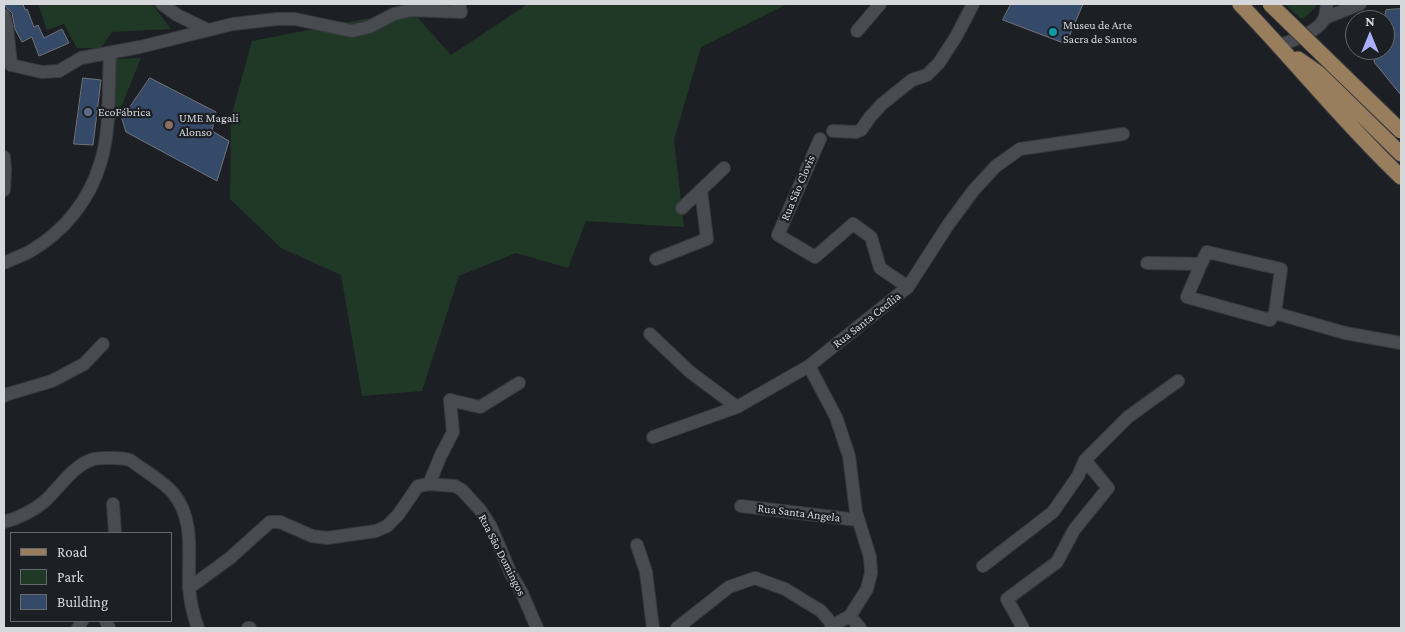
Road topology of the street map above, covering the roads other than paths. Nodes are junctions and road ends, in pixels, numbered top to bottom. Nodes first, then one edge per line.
1 (162, 4) edge
2 (459, 4) edge
3 (880, 4) edge
4 (973, 4) edge
5 (1240, 4) edge
6 (1270, 4) edge
7 (1327, 4) edge
8 (1360, 4) edge
9 (4, 15) edge
10 (1325, 18) junction
11 (208, 30) junction
12 (857, 31) dead end
13 (1281, 47) junction
14 (110, 53) junction
15 (7, 66) edge
16 (833, 131) dead end
17 (1401, 131) edge
18 (1123, 134) dead end
19 (820, 140) dead end
20 (1401, 154) edge
21 (4, 157) edge
22 (724, 168) dead end
23 (1401, 177) edge
24 (4, 190) edge
25 (701, 190) junction
26 (682, 208) dead end
27 (656, 259) dead end
28 (4, 263) edge
29 (1147, 263) dead end
30 (1201, 264) junction
31 (908, 287) junction
32 (1275, 312) junction
33 (650, 334) dead end
34 (1401, 343) edge
35 (103, 344) dead end
36 (809, 366) junction
37 (1178, 381) dead end
38 (519, 384) dead end
39 (4, 396) edge
40 (737, 407) junction
41 (653, 437) dead end
42 (1085, 460) junction
43 (423, 485) junction
44 (113, 504) dead end
45 (741, 506) dead end
46 (858, 520) junction
47 (4, 522) edge
48 (115, 532) edge
49 (637, 545) dead end
50 (983, 566) dead end
51 (190, 588) junction
52 (850, 616) junction
53 (832, 627) edge
54 (198, 628) edge
55 (537, 628) edge
56 (653, 628) edge
57 (677, 628) edge
58 (860, 628) edge
59 (1023, 628) edge

1 - 11 street
2 - 11 street
3 - 12 street
4 - 16 street
5 - 13 main road
6 - 17 main road, bridge
7 - 10 street
8 - 10 street
9 - 15 street
10 - 13 street
11 - 14 street
13 - 20 main road
13 - 23 main road
14 - 15 street
14 - 28 street
18 - 31 street, Rua Santa Cecília
19 - 31 street, Rua São Clovis
21 - 24 street
22 - 25 street
25 - 26 street
25 - 27 street
29 - 30 street
30 - 32 street
30 - 32 street
31 - 36 street, Rua Santa Cecília
32 - 34 street
33 - 40 street
35 - 39 street
36 - 40 street, Rua Santa Cecília
36 - 46 street
37 - 42 street
38 - 43 street
40 - 41 street, Rua Santa Cecília
42 - 50 street
42 - 59 street
43 - 51 street
43 - 55 street, Rua São Domingos
44 - 48 street
45 - 46 street, Rua Santa Angela
46 - 52 street
47 - 51 street
49 - 56 street
51 - 54 street
52 - 53 street
52 - 58 street
53 - 57 street

